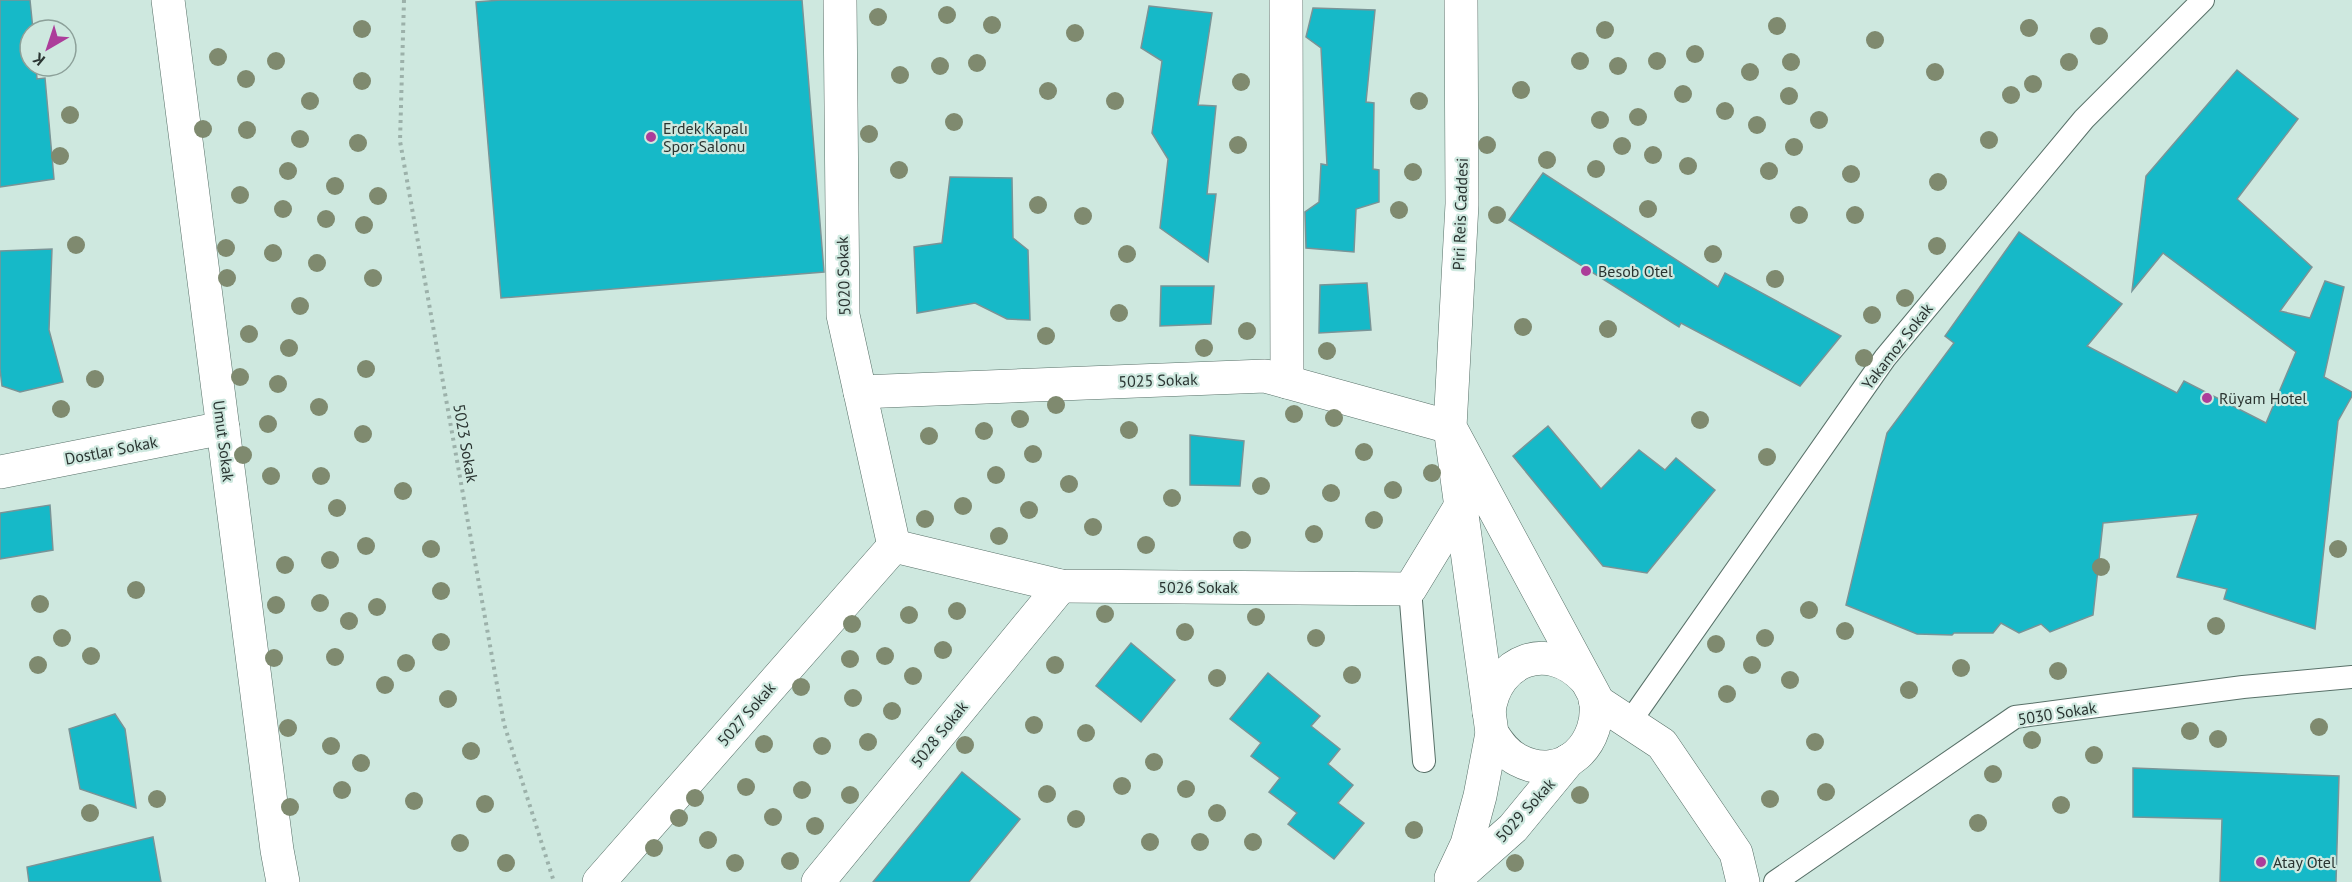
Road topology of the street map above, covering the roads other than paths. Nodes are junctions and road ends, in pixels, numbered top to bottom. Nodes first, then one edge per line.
1 (168, 0) edge
2 (840, 0) edge
3 (1286, 0) edge
4 (1461, 0) edge
5 (2203, 0) edge
6 (1287, 382) junction
7 (860, 392) junction
8 (1450, 427) junction
9 (223, 428) junction
10 (0, 472) edge
11 (1460, 507) junction
12 (894, 546) junction
13 (1061, 586) junction
14 (1410, 589) junction
15 (2352, 677) edge
16 (1591, 690) junction
17 (1629, 723) junction
18 (1490, 725) junction
19 (1662, 744) junction
20 (1576, 754) junction
21 (1424, 761) dead end
22 (283, 882) edge
23 (598, 882) edge
24 (818, 882) edge
25 (1451, 882) edge
26 (1743, 882) edge
27 (1775, 882) edge

1 - 9 street, Umut Sokak
2 - 7 street, 5020 Sokak
3 - 6 street
4 - 8 street, Piri Reis Caddesi
5 - 17 lane, Yakamoz Sokak
6 - 7 street, 5025 Sokak
6 - 8 street, 5025 Sokak
7 - 12 street, 5020 Sokak
8 - 11 street, Piri Reis Caddesi
8 - 16 street
9 - 10 street, Dostlar Sokak
9 - 22 street, Umut Sokak
11 - 14 street
11 - 18 street, Piri Reis Caddesi
12 - 13 street, 5026 Sokak
12 - 23 street, 5027 Sokak
13 - 14 street, 5026 Sokak
13 - 24 street, 5028 Sokak
14 - 21 lane
15 - 27 lane, 5030 Sokak
16 - 17 street
16 - 18 street
16 - 20 street
17 - 19 street
18 - 20 street
18 - 25 street
19 - 20 street
19 - 26 street
20 - 25 street, 5029 Sokak

